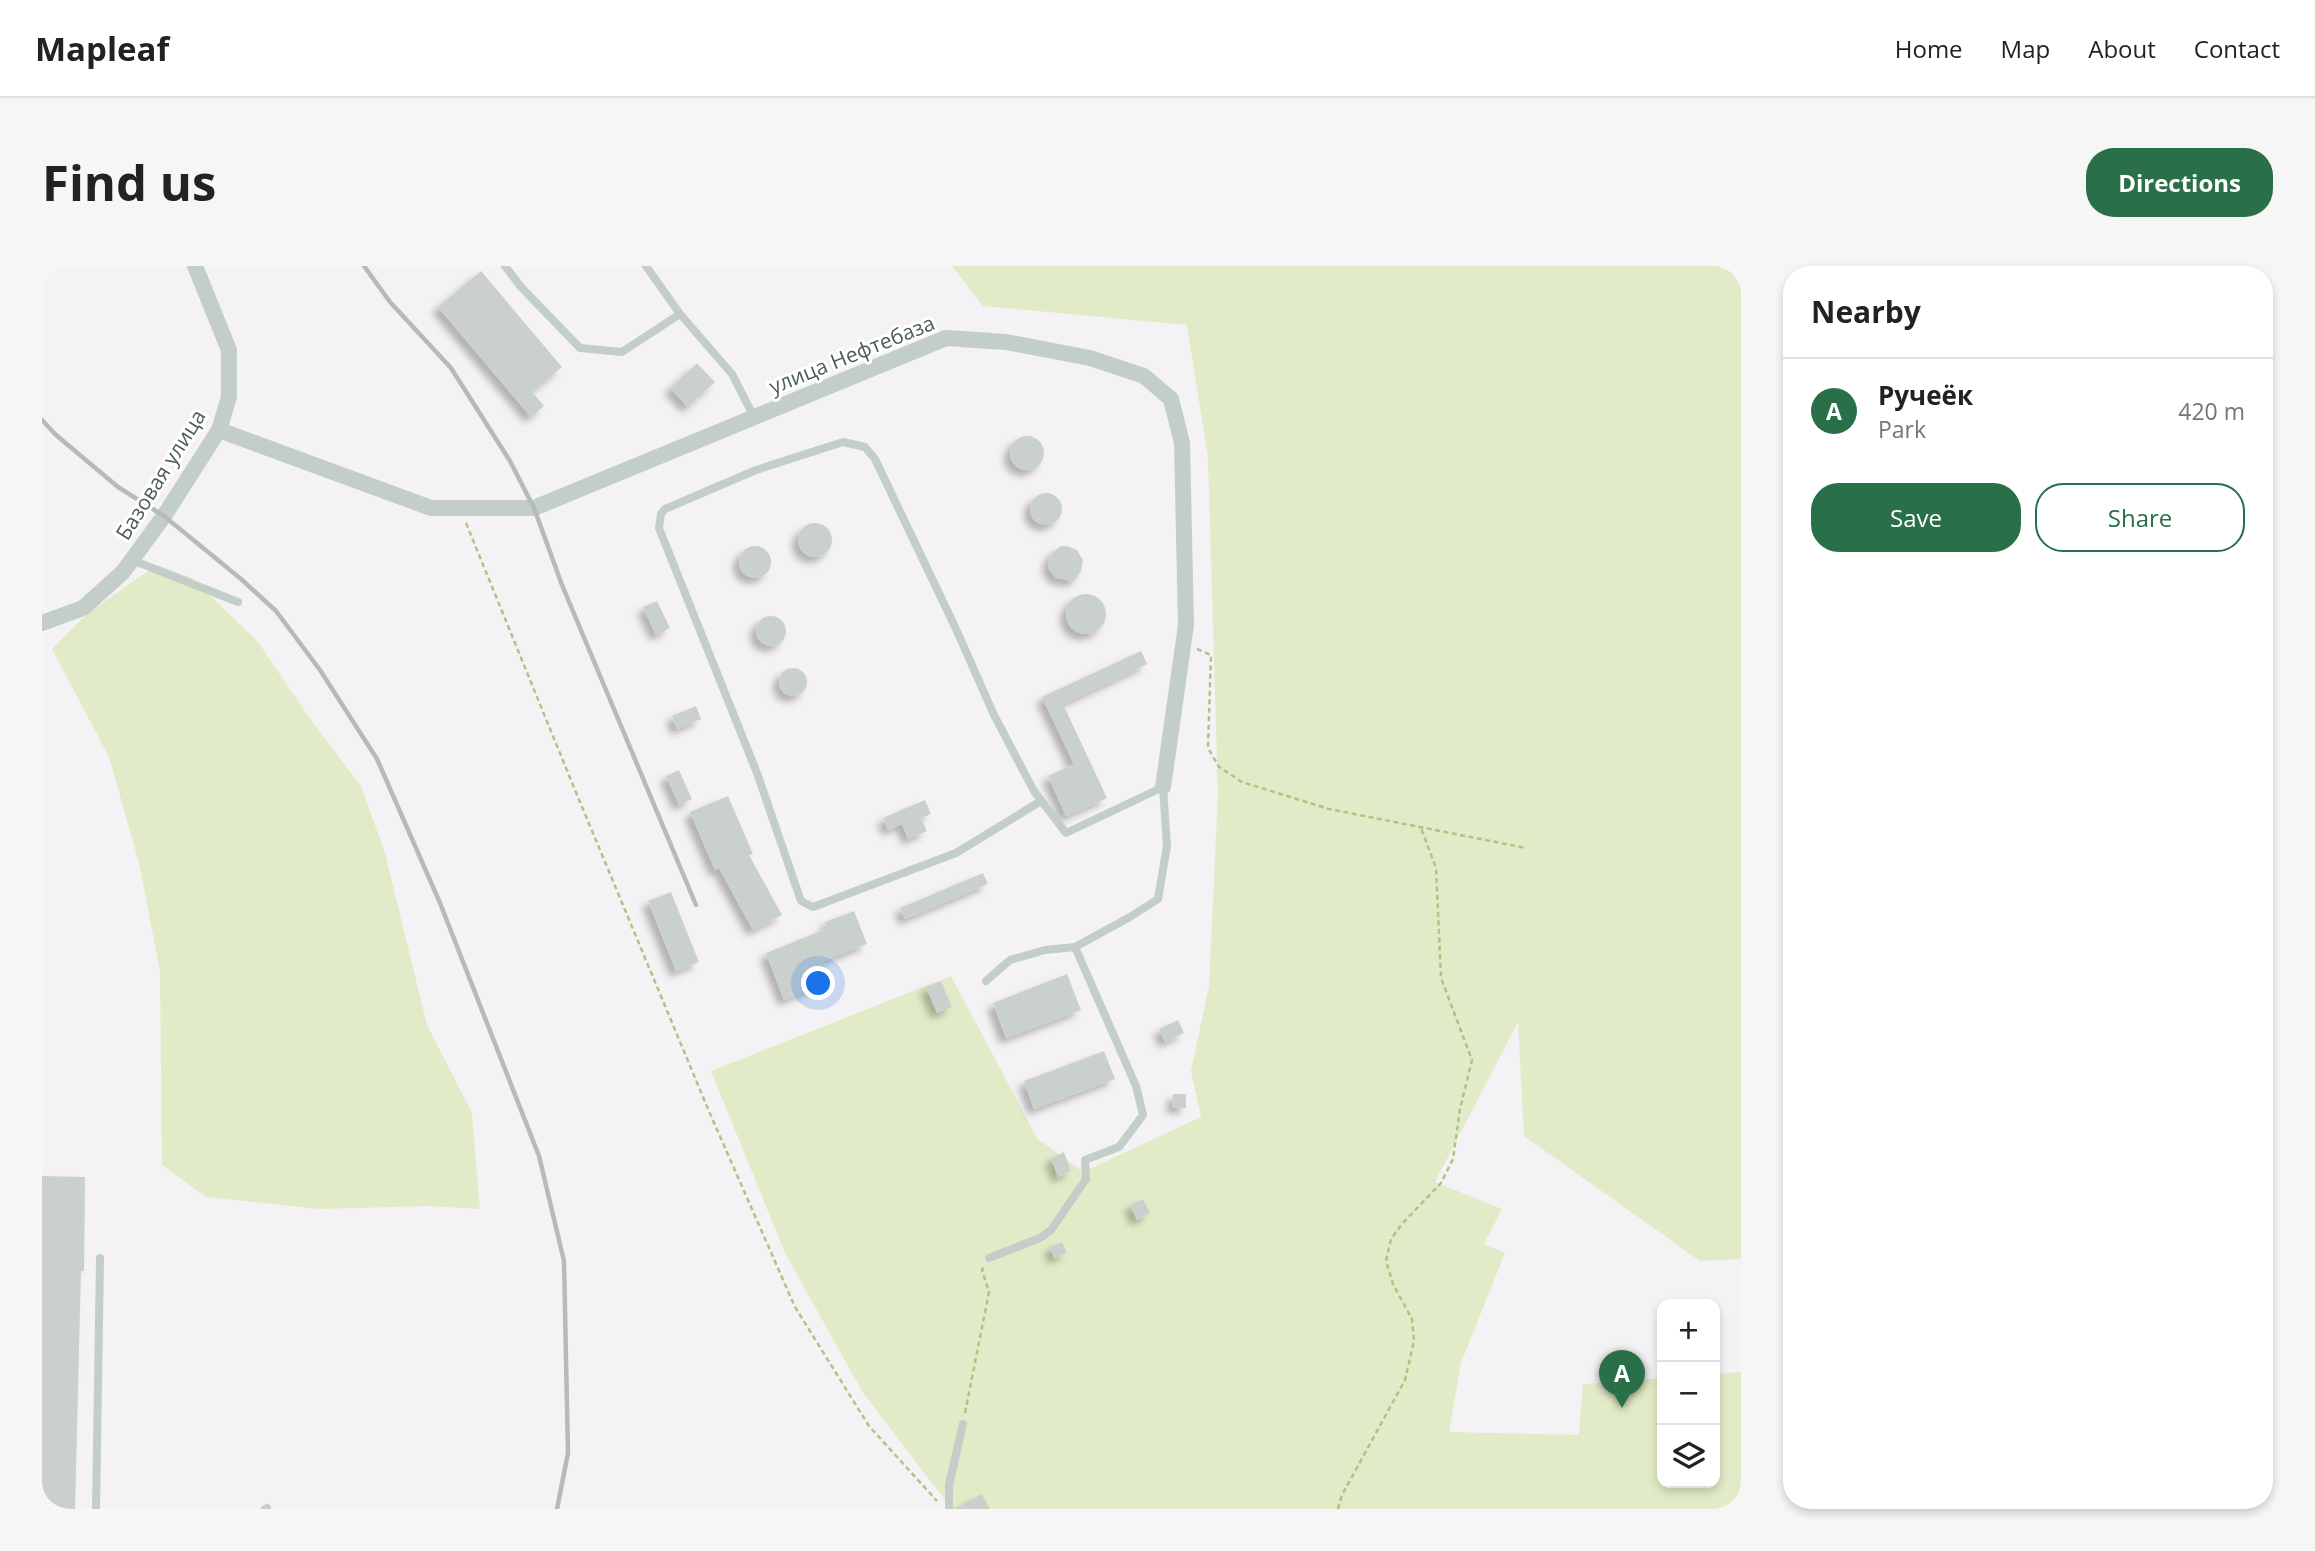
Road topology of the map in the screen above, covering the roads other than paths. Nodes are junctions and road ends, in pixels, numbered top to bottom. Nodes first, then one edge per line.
1 (195, 266) edge
2 (505, 266) edge
3 (646, 266) edge
4 (680, 314) junction
5 (754, 417) junction
6 (219, 430) junction
7 (132, 560) junction
8 (238, 602) dead end
9 (42, 623) edge
10 (1163, 787) junction
11 (1041, 801) junction
12 (1075, 947) junction
13 (986, 981) dead end
14 (100, 1258) dead end
15 (989, 1258) road end
16 (962, 1424) road end
17 (96, 1509) edge
18 (947, 1509) edge

1 - 6 street, Базовая улица
2 - 4 lane
3 - 4 lane
4 - 5 lane
5 - 6 street, улица Нефтебаза
5 - 10 street, улица Нефтебаза
6 - 7 street, Базовая улица
7 - 8 lane
7 - 9 street, Базовая улица
10 - 11 lane
10 - 12 lane
11 - 11 lane
12 - 13 lane
12 - 15 lane
14 - 17 lane
16 - 18 lane

